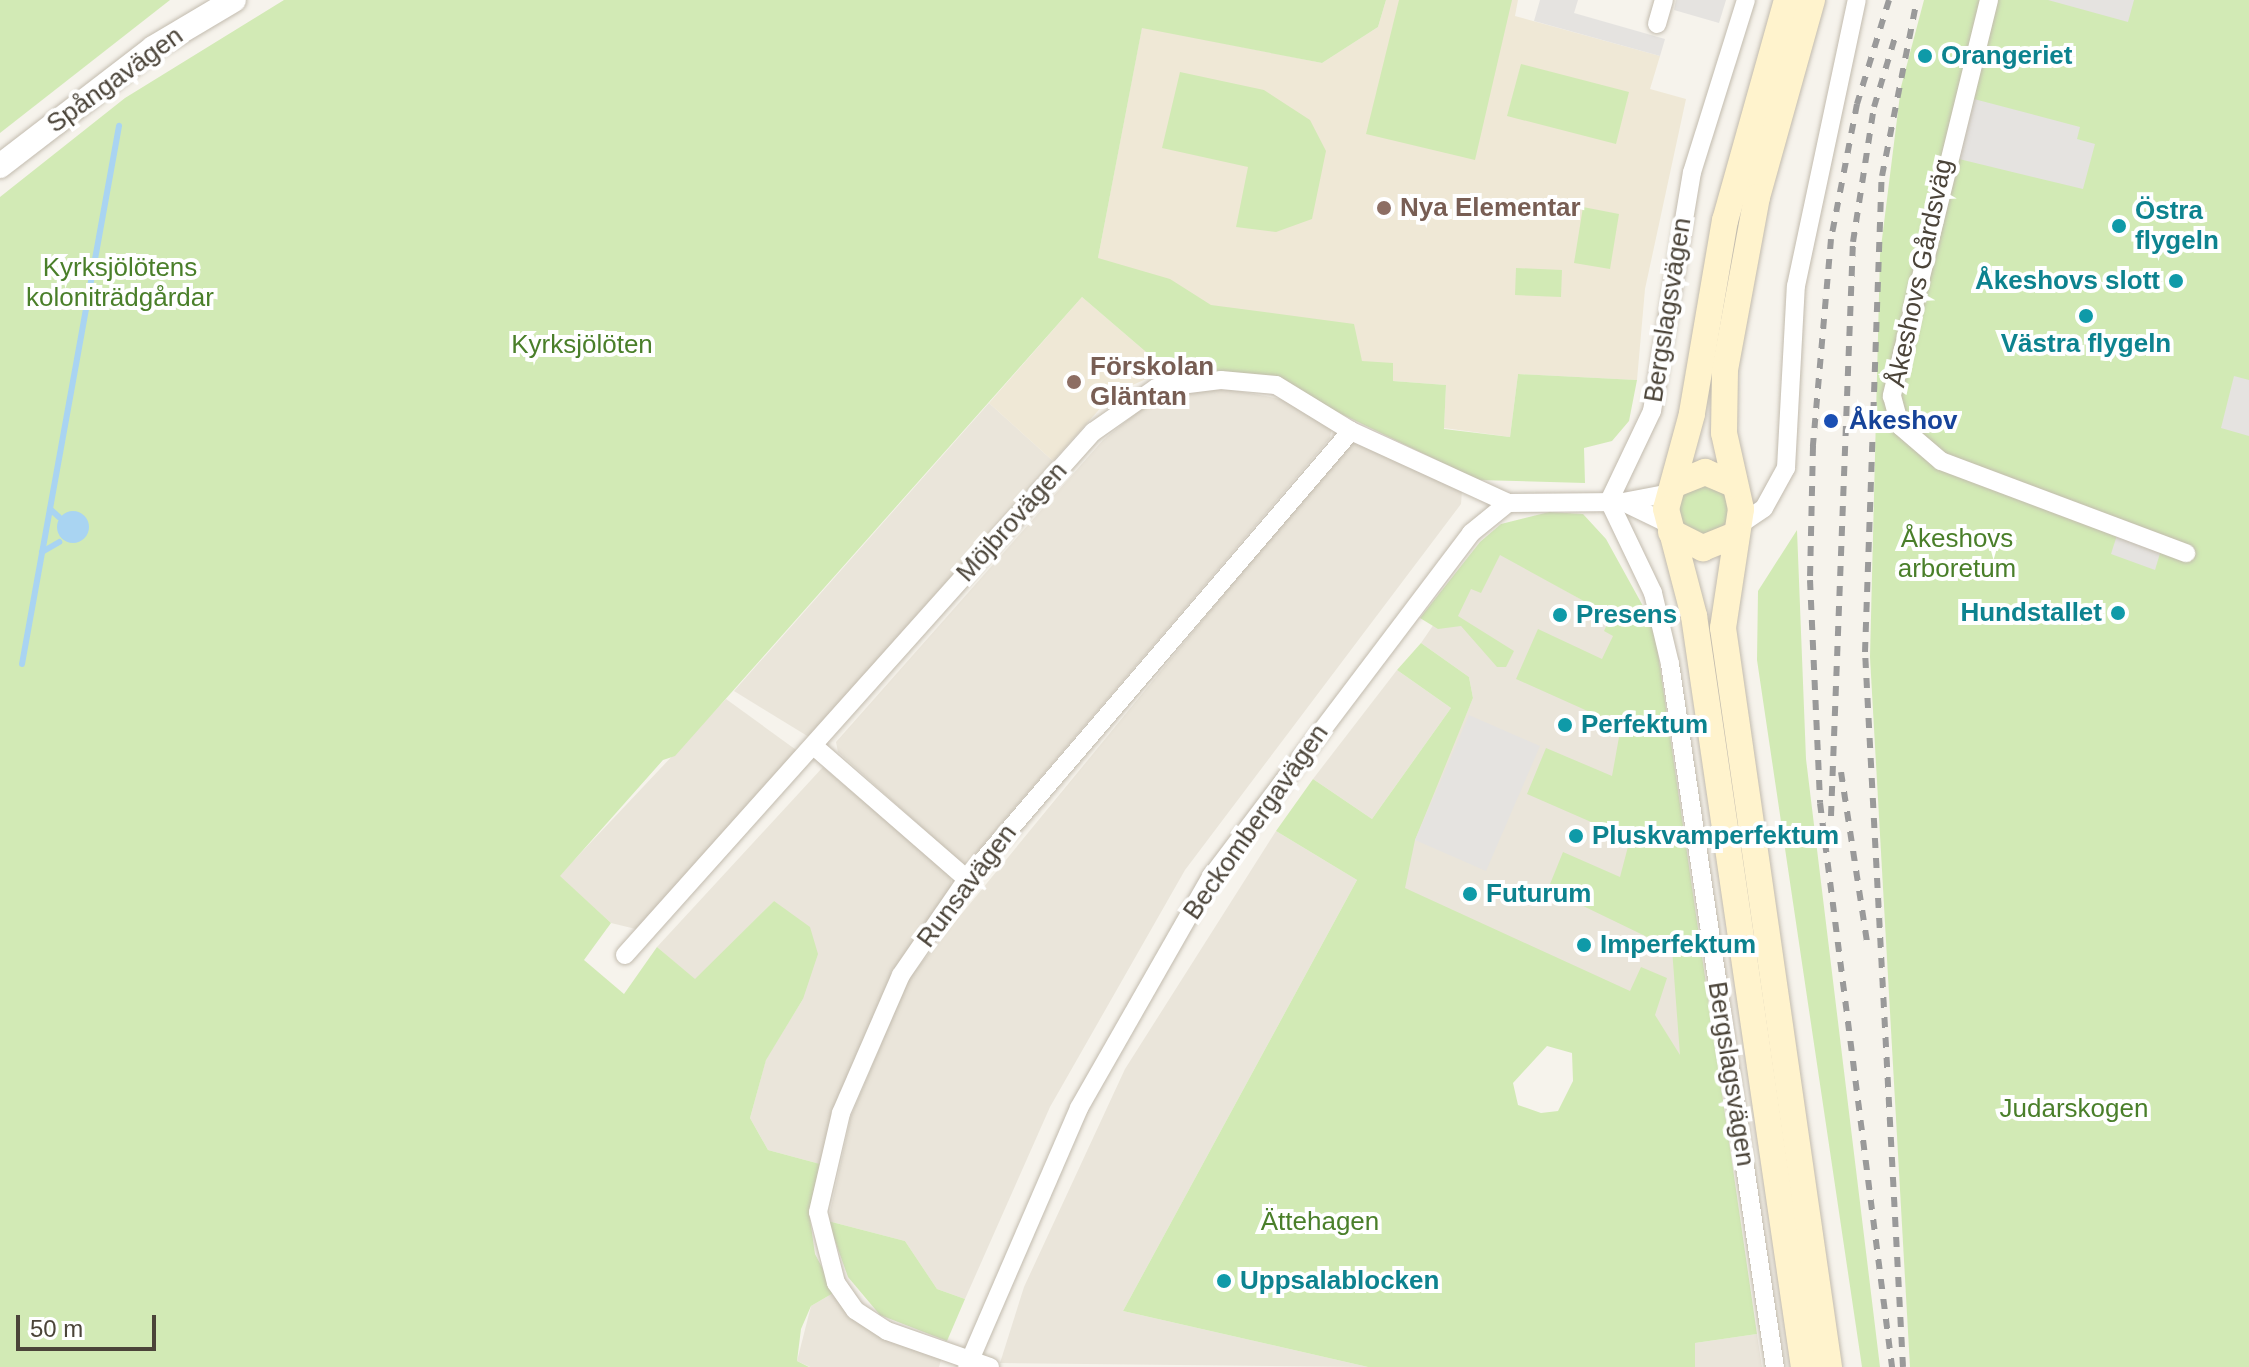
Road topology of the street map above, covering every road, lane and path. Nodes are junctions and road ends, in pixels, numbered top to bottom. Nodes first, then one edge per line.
1 (234, 0) edge
2 (1664, 0) edge
3 (1746, 0) edge
4 (1787, 0) edge
5 (1812, 0) edge
6 (1857, 0) edge
7 (1989, 0) edge
8 (1657, 24) dead end
9 (0, 166) edge
10 (1351, 431) junction
11 (1672, 489) junction
12 (1736, 489) junction
13 (1776, 492) junction
14 (1616, 501) junction
15 (1508, 503) junction
16 (1670, 528) junction
17 (1737, 530) junction
18 (2186, 553) dead end
19 (815, 747) junction
20 (967, 879) junction
21 (625, 955) dead end
22 (968, 1364) edge
23 (990, 1367) edge
24 (1775, 1367) edge
25 (1804, 1367) edge
26 (1829, 1367) edge

1 - 9 street, Spångavägen
2 - 8 street
3 - 14 street, Bergslagsvägen
4 - 11 main road, Bergslagsvägen
5 - 12 main road, Bergslagsvägen
6 - 13 street
7 - 18 street, Åkeshovs Gårdsväg
10 - 15 street, Möjbrovägen
10 - 19 street, Möjbrovägen
10 - 20 street, Runsavägen
11 - 12 main road
11 - 14 street
11 - 16 main road, Bergslagsvägen
12 - 13 street
12 - 17 main road, Bergslagsvägen
13 - 17 street
14 - 15 street
14 - 16 street
14 - 24 street, Bergslagsvägen
15 - 22 street, Beckombergavägen
16 - 17 main road
16 - 25 main road, Bergslagsvägen
17 - 26 main road, Bergslagsvägen
19 - 20 street
19 - 21 street, Möjbrovägen
20 - 22 street, Runsavägen
22 - 23 street, Runsavägen

